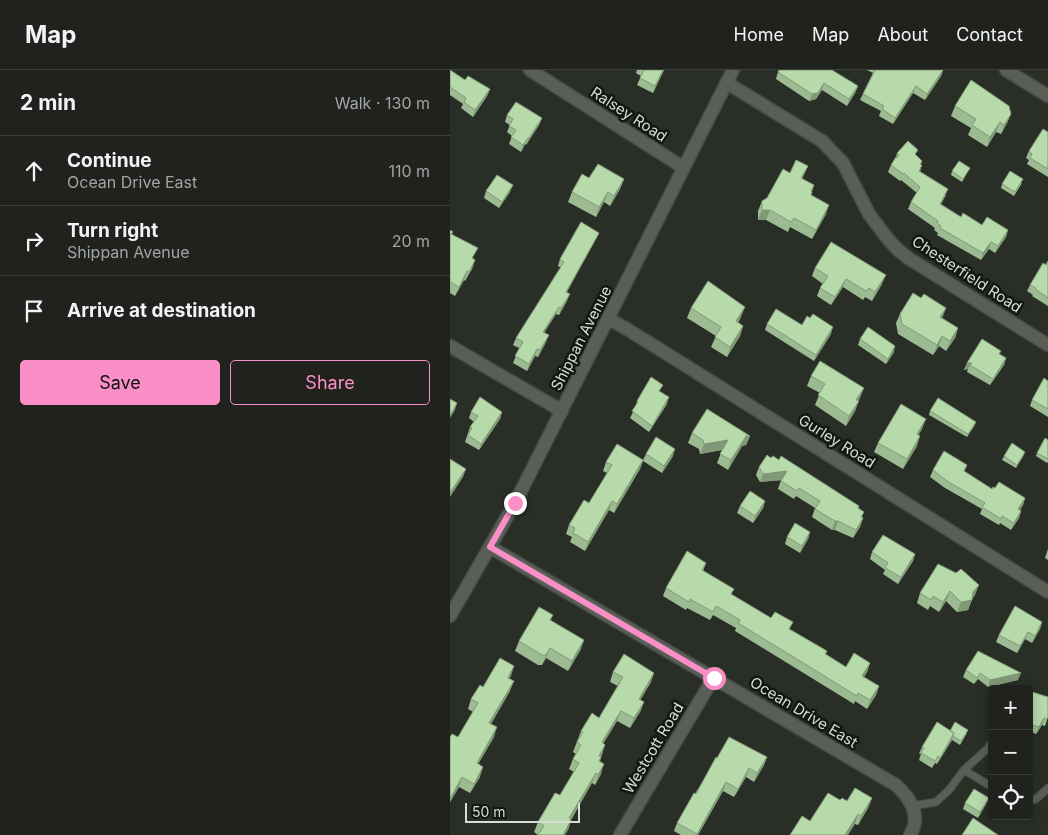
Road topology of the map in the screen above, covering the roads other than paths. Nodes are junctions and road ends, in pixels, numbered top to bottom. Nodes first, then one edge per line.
1 (530, 70) edge
2 (733, 70) edge
3 (1006, 70) edge
4 (727, 83) junction
5 (1048, 96) edge
6 (684, 168) junction
7 (609, 319) junction
8 (1048, 344) edge
9 (450, 346) edge
10 (562, 411) junction
11 (490, 547) junction
12 (1048, 592) edge
13 (450, 616) edge
14 (714, 678) junction
15 (988, 748) edge
16 (964, 770) junction
17 (988, 785) edge
18 (1048, 788) edge
19 (1033, 800) edge
20 (912, 806) junction
21 (620, 835) edge
22 (910, 835) edge

1 - 6 street, Ralsey Road
2 - 4 street, Shippan Avenue
3 - 5 street
4 - 6 street, Shippan Avenue
4 - 8 street, Chesterfield Road
6 - 7 street, Shippan Avenue
7 - 10 street, Shippan Avenue
7 - 12 street, Gurley Road
9 - 10 street
10 - 11 street, Shippan Avenue
11 - 13 street, Shippan Avenue
11 - 14 street, Ocean Drive East
14 - 20 street, Ocean Drive East
14 - 21 street, Westcott Road
15 - 16 lane
16 - 17 lane
16 - 20 lane
18 - 19 lane
20 - 22 street

